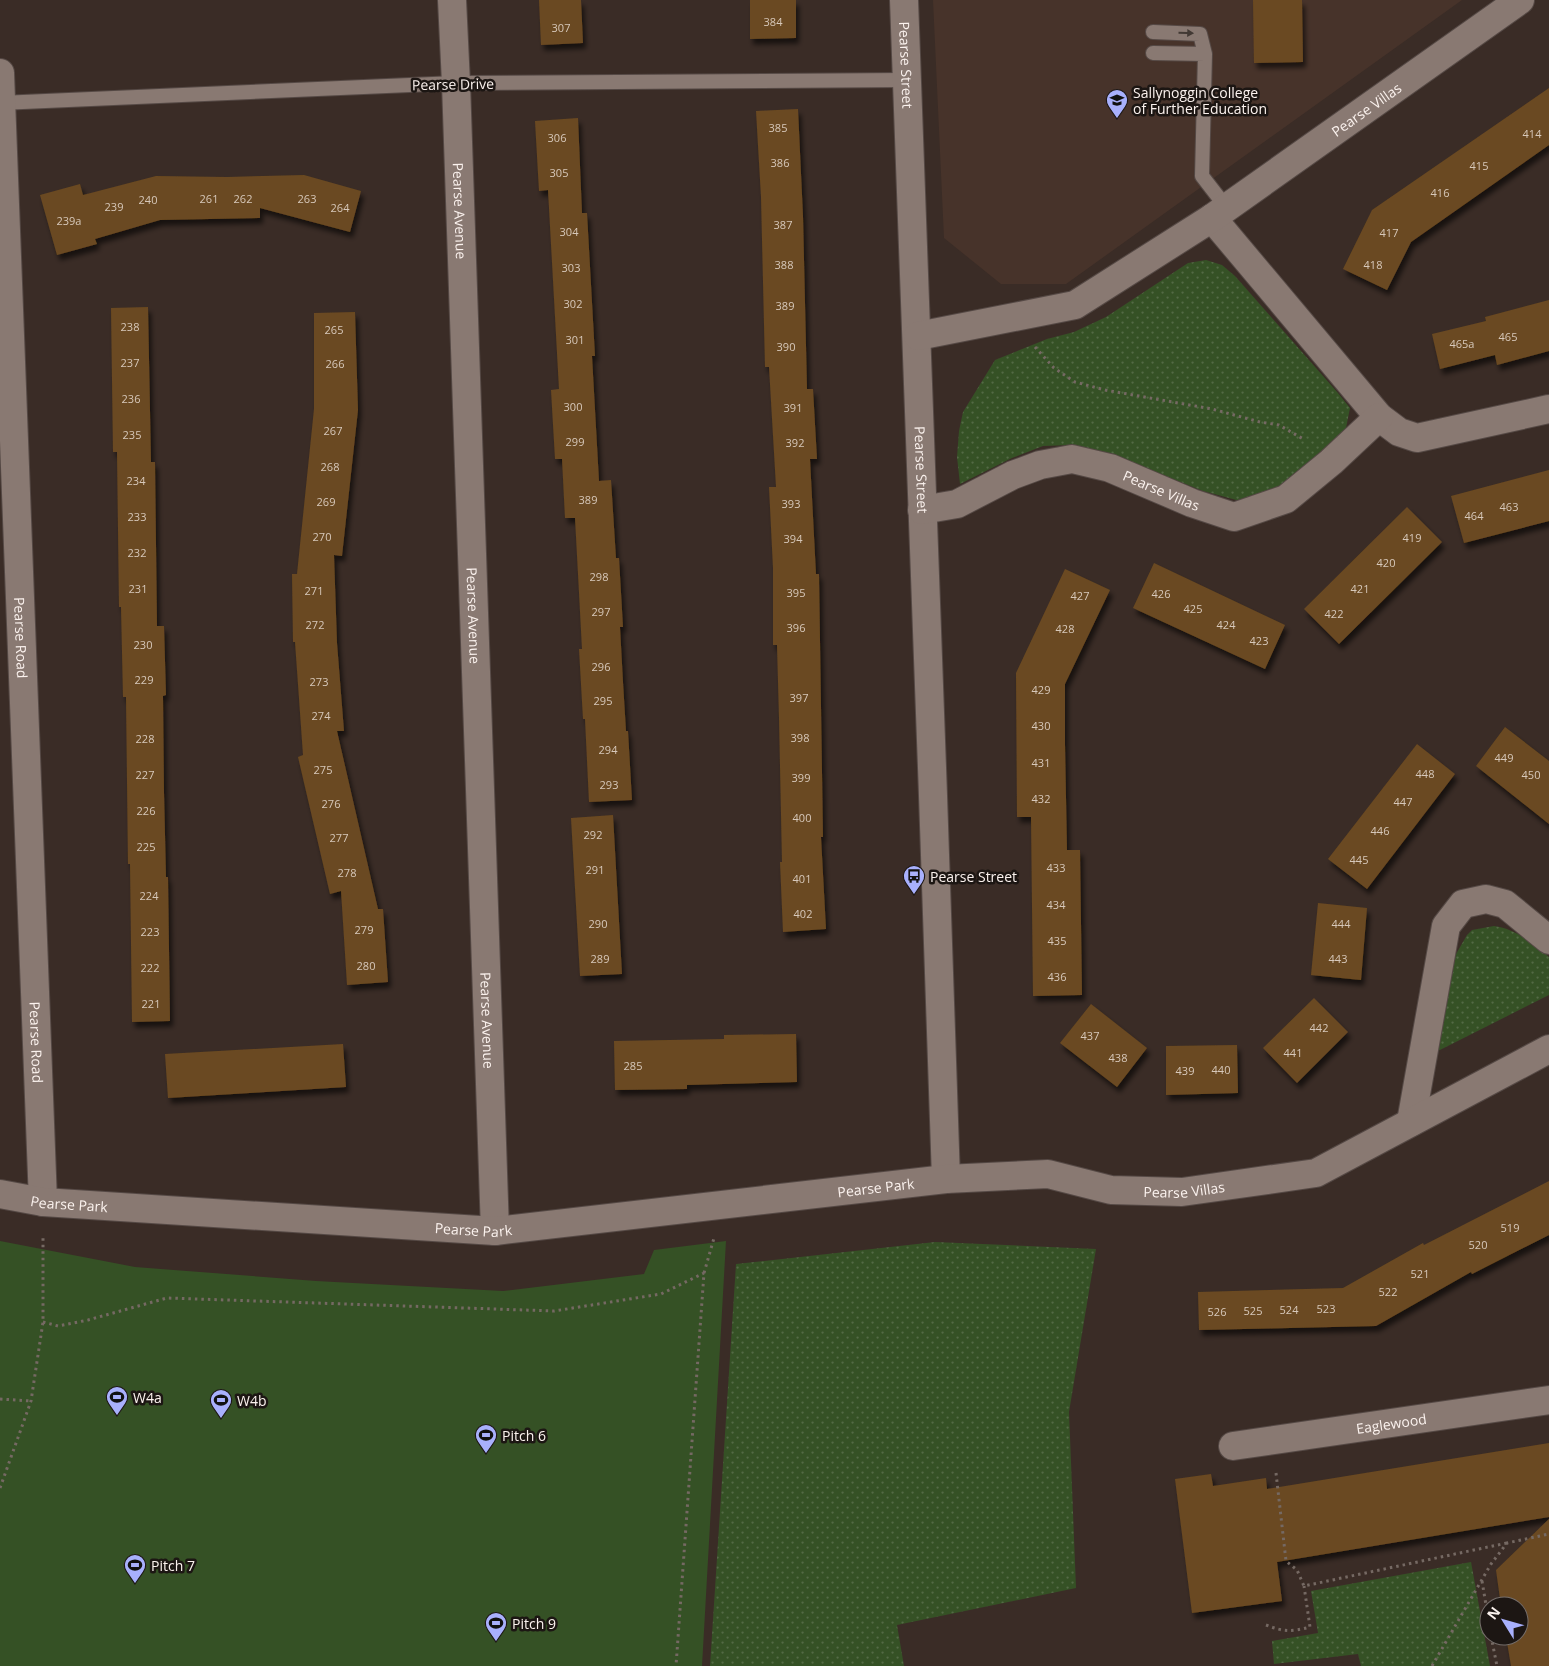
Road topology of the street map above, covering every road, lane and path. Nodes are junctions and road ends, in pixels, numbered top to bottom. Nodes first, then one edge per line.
1 (452, 0) edge
2 (904, 0) edge
3 (1520, 0) edge
4 (1153, 32) dead end
5 (1153, 53) dead end
6 (1205, 54) junction
7 (0, 73) edge
8 (907, 80) junction
9 (456, 83) junction
10 (1, 102) edge
11 (1219, 212) junction
12 (1024, 316) junction
13 (918, 336) junction
14 (1549, 409) edge
15 (1379, 417) junction
16 (1330, 462) junction
17 (922, 510) junction
18 (1549, 940) edge
19 (1549, 1049) edge
20 (1411, 1122) junction
21 (946, 1179) junction
22 (0, 1194) edge
23 (43, 1202) junction
24 (495, 1232) junction
25 (43, 1322) junction
26 (0, 1399) edge
27 (1549, 1400) edge
28 (31, 1401) junction
29 (1273, 1440) junction
30 (1233, 1446) dead end
31 (0, 1488) edge
32 (1549, 1534) edge
33 (1507, 1543) junction
34 (1482, 1581) junction
35 (1304, 1586) junction
36 (1484, 1596) edge
37 (1266, 1625) dead end
38 (1493, 1646) edge
39 (676, 1666) edge
40 (1432, 1666) edge
41 (1497, 1666) edge

1 - 9 street, Pearse Avenue
2 - 8 street, Pearse Street
3 - 11 street, Pearse Villas
4 -> 6 lane
5 - 6 lane
6 - 11 lane
7 - 10 street, Pearse Road
8 - 9 lane, Pearse Drive
8 - 13 street, Pearse Street
9 - 10 lane, Pearse Drive
9 - 24 street, Pearse Avenue
10 - 23 street, Pearse Road
11 - 12 street, Pearse Villas
11 - 15 street
12 - 13 street, Pearse Villas
12 - 16 path
13 - 17 street, Pearse Street
14 - 15 street
15 - 16 street, Pearse Villas
16 - 17 street, Pearse Villas
17 - 21 street, Pearse Street
18 - 20 street
19 - 20 street, Pearse Villas
20 - 21 street, Pearse Villas
21 - 24 street, Pearse Park
22 - 23 street, Pearse Park
23 - 24 street, Pearse Park
23 - 25 path
25 - 28 path
25 - 39 path
26 - 28 path
27 - 29 street, Eaglewood
28 - 31 path
29 - 30 street, Eaglewood
29 - 35 path
32 - 33 path
33 - 34 path
33 - 35 path
34 - 36 path
34 - 40 path
35 - 37 path
38 - 41 path

